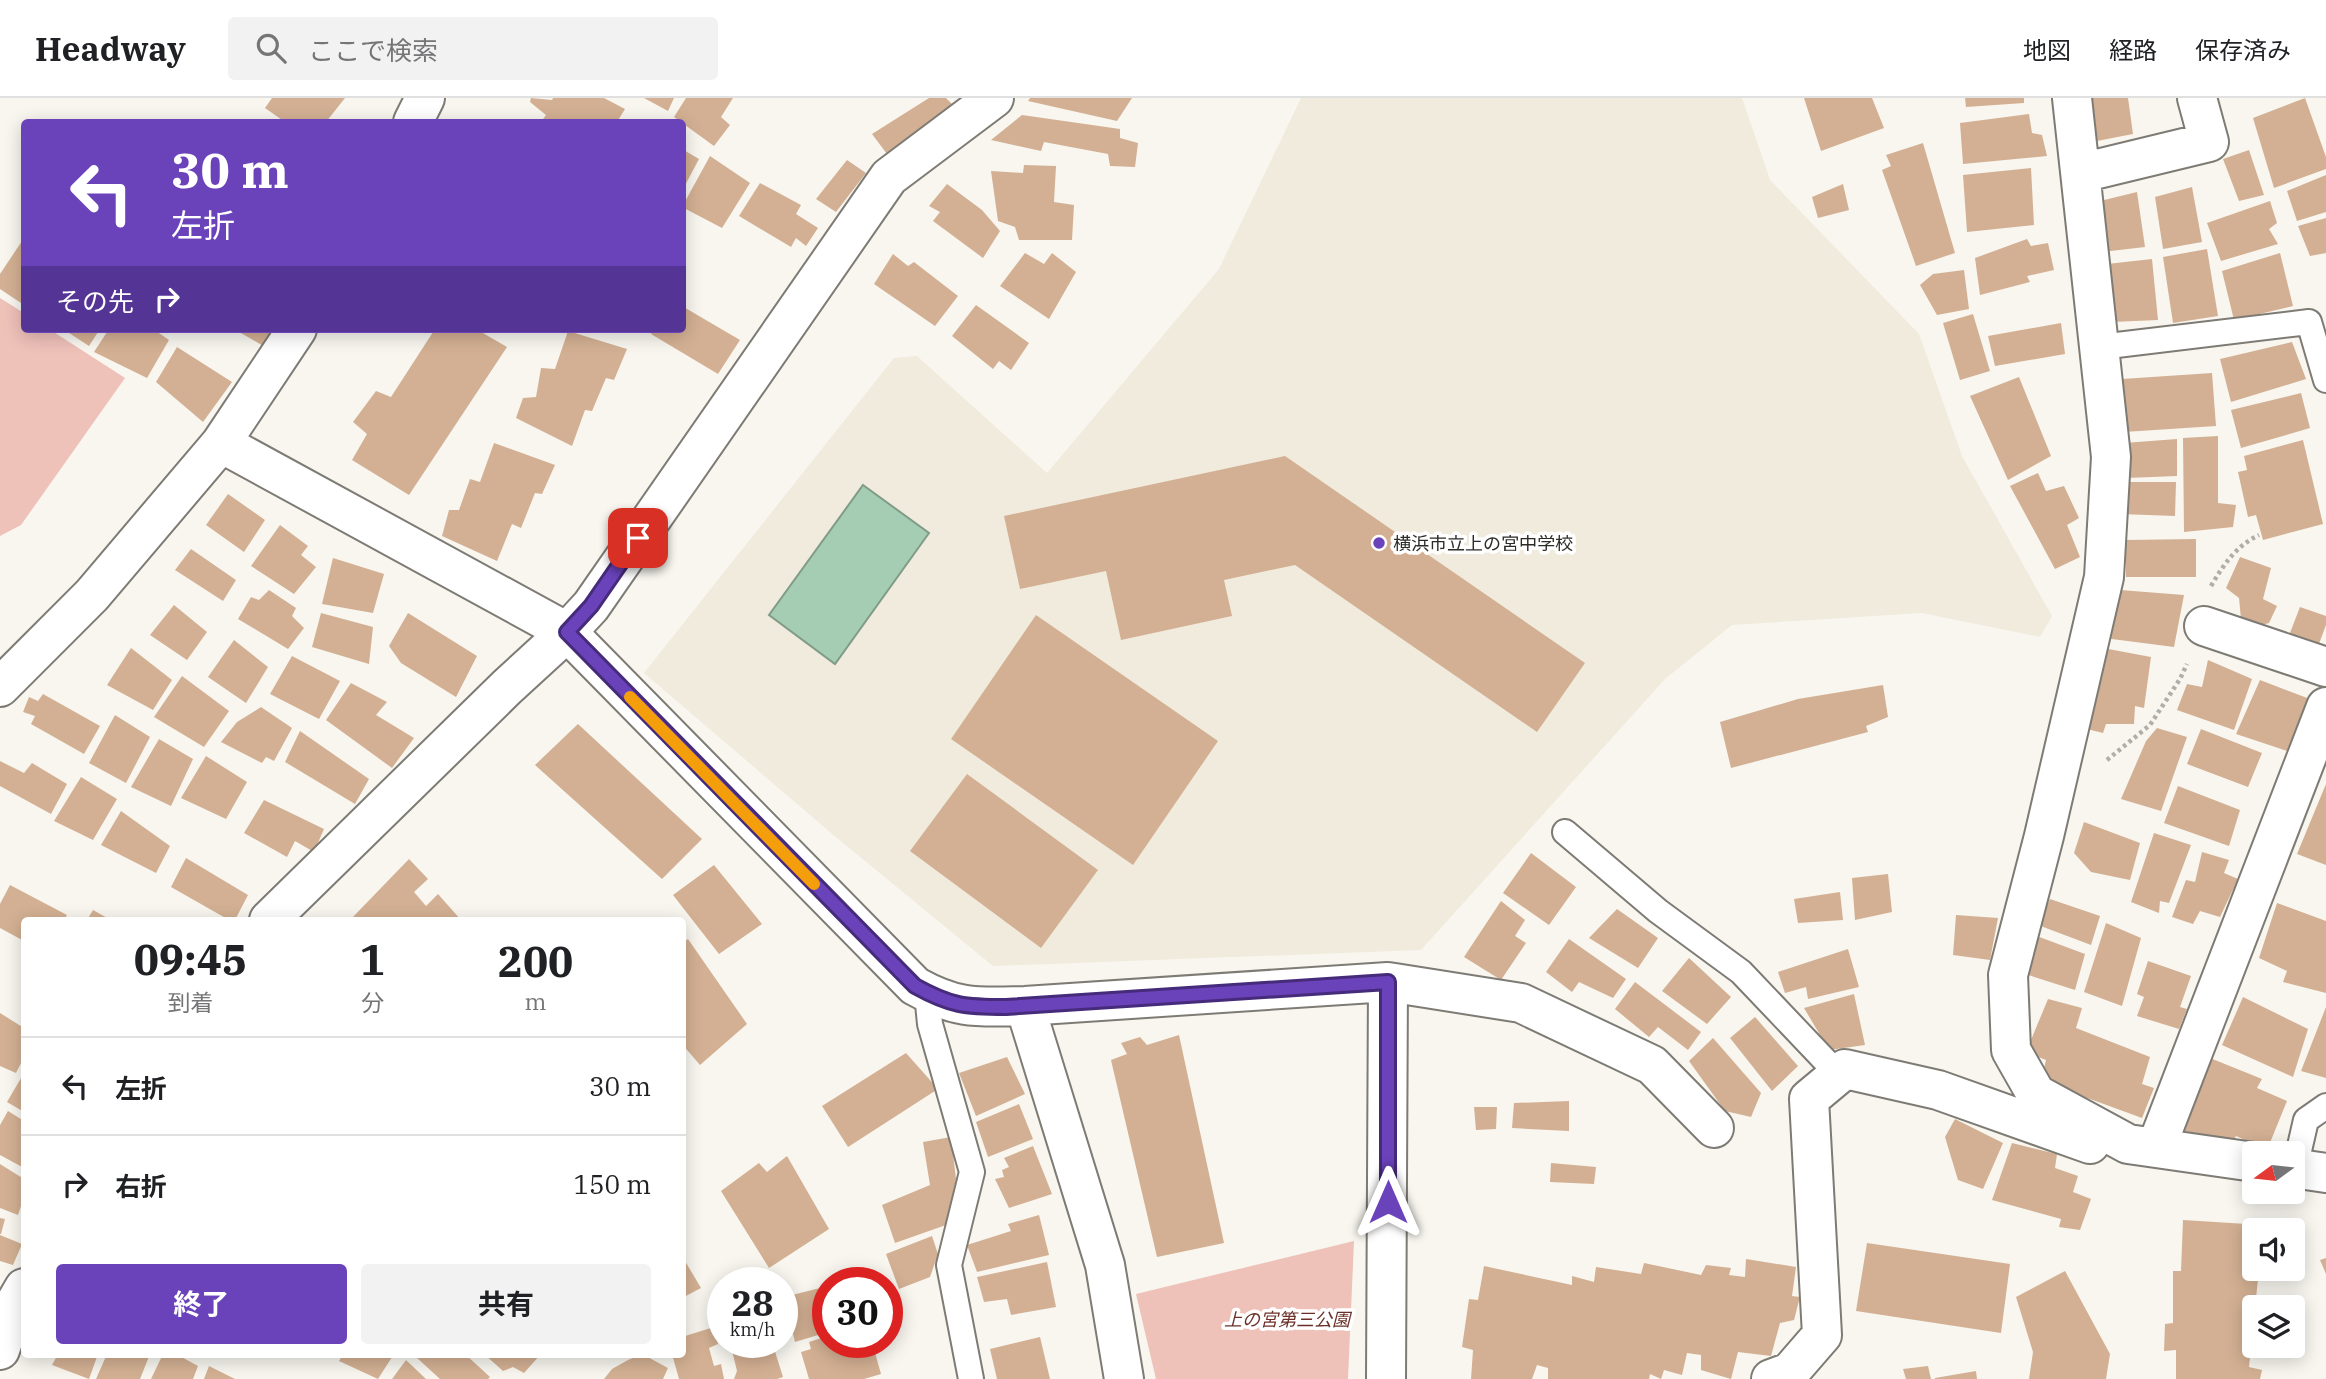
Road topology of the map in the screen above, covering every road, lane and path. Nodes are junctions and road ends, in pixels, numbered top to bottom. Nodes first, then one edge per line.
1 (425, 98) edge
2 (993, 98) edge
3 (2072, 98) edge
4 (2197, 98) edge
5 (414, 119) edge
6 (2081, 173) junction
7 (294, 333) edge
8 (2100, 347) junction
9 (2326, 380) edge
10 (221, 443) junction
11 (2259, 535) dead end
12 (2204, 626) junction
13 (567, 632) junction
14 (2326, 667) edge
15 (0, 687) edge
16 (2326, 707) edge
17 (2104, 763) dead end
18 (1565, 832) dead end
19 (272, 917) edge
20 (1388, 982) junction
21 (928, 993) junction
22 (1025, 1006) junction
23 (1838, 1074) junction
24 (2326, 1106) edge
25 (1714, 1128) dead end
26 (2305, 1145) edge
27 (2142, 1146) junction
28 (2242, 1160) edge
29 (21, 1293) edge
30 (0, 1350) edge
31 (971, 1379) edge
32 (1124, 1379) edge
33 (1386, 1379) edge
34 (1771, 1379) edge

1 - 5 street
2 - 13 street
3 - 6 street
4 - 6 street
6 - 8 street
7 - 10 street
8 - 9 lane
8 - 27 street
10 - 13 street
10 - 15 street
11 - 12 path
12 - 14 street
12 - 17 path
13 - 19 street
13 - 21 street
16 - 27 street
18 - 23 lane
20 - 22 street
20 - 25 street
20 - 33 street
21 - 22 street
21 - 31 lane
22 - 32 street
23 - 27 street
23 - 34 street
24 - 26 lane
27 - 28 street
29 - 30 street

